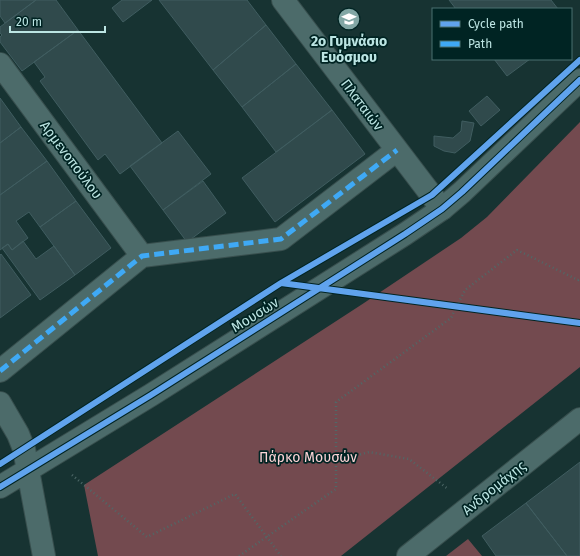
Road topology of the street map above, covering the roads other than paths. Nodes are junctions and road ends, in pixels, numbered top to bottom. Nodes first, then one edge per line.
1 (283, 0) edge
2 (0, 64) edge
3 (580, 80) edge
4 (397, 150) junction
5 (442, 209) junction
6 (142, 256) junction
7 (0, 371) edge
8 (0, 403) edge
9 (580, 419) edge
10 (29, 470) junction
11 (0, 488) edge
12 (44, 556) edge
13 (408, 556) edge

1 - 4 street, Πλαταιών
2 - 6 street, Αρμενοπούλου
3 - 5 street, Μουσών
4 - 5 street, Πλαταιών
4 - 6 street
5 - 10 street, Μουσών
6 - 7 street
8 - 10 street
9 - 13 street, Ανδρομάχης
10 - 11 street, Μουσών
10 - 12 street

